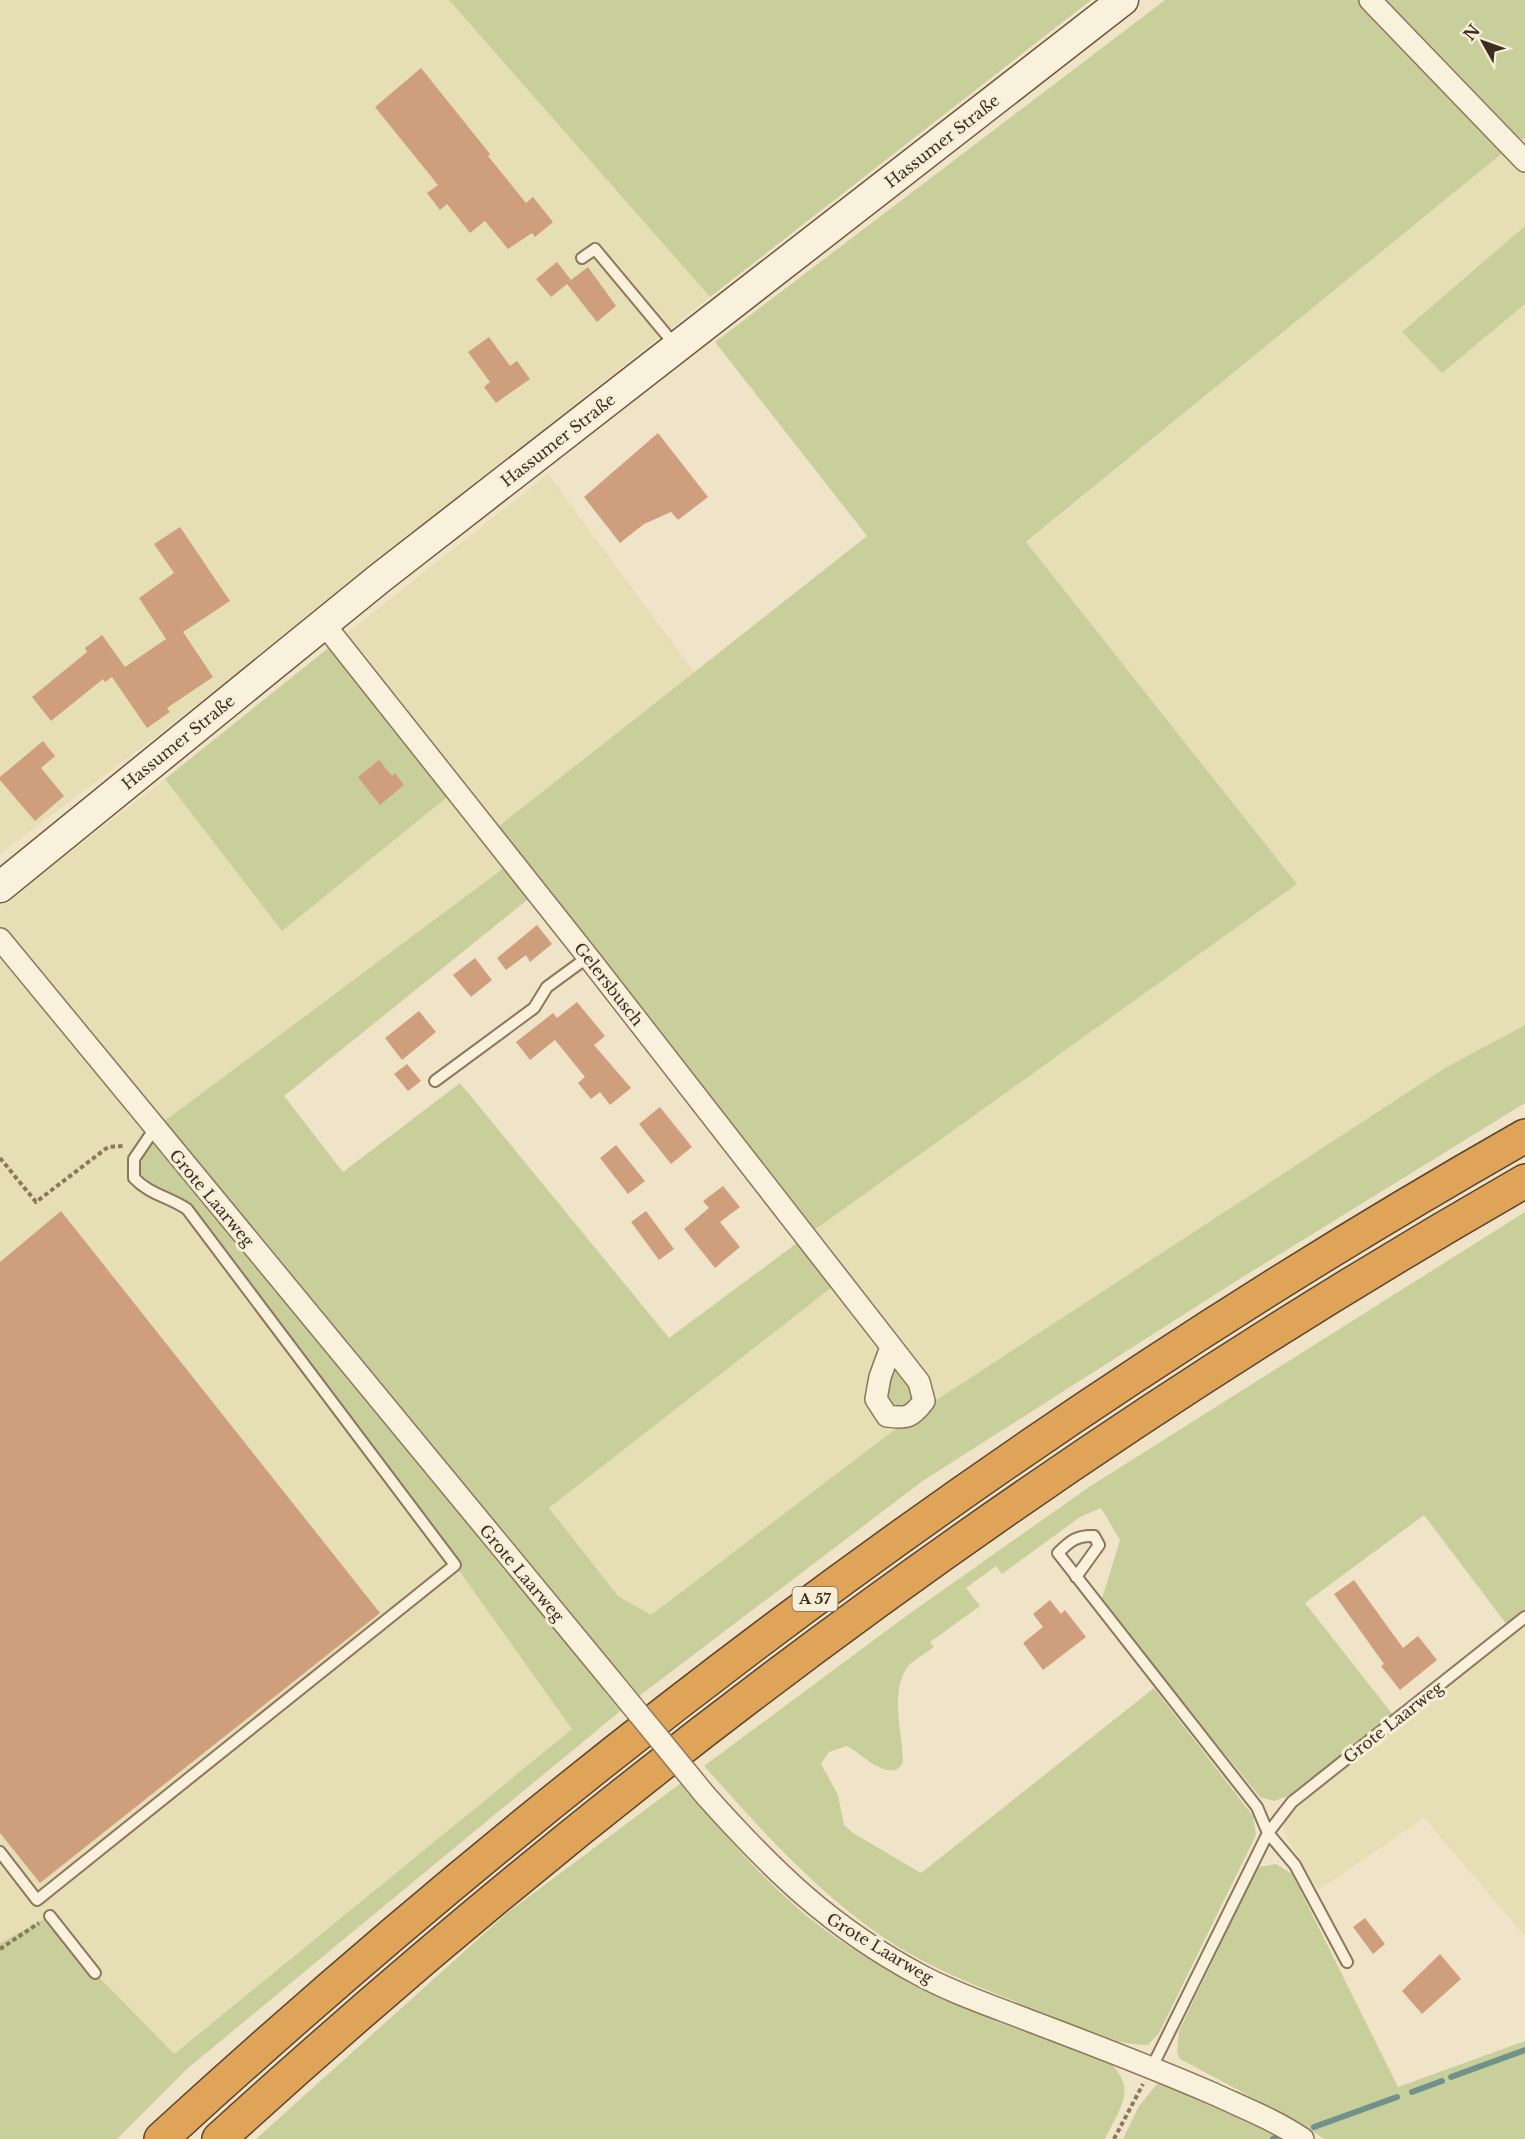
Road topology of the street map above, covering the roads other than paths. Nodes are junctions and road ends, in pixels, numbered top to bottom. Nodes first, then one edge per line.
1 (1123, 0) edge
2 (1370, 0) edge
3 (1525, 161) edge
4 (582, 258) dead end
5 (677, 347) junction
6 (324, 624) junction
7 (0, 887) edge
8 (0, 939) edge
9 (588, 957) junction
10 (435, 1081) dead end
11 (154, 1128) junction
12 (1525, 1136) edge
13 (1525, 1181) edge
14 (891, 1347) dead end
15 (1076, 1577) dead end
16 (1525, 1617) edge
17 (1268, 1833) junction
18 (0, 1852) edge
19 (50, 1916) road end
20 (1347, 1962) dead end
21 (95, 1973) dead end
22 (1152, 2067) junction
23 (161, 2139) edge
24 (219, 2139) edge
25 (1303, 2139) edge

1 - 5 street, Hassumer Straße
2 - 3 street
4 - 5 lane
5 - 6 street, Hassumer Straße
6 - 7 street, Hassumer Straße
6 - 9 street, Gelersbusch
8 - 11 street, Grote Laarweg
9 - 10 lane
9 - 14 street, Gelersbusch
11 - 18 lane
11 - 22 street, Grote Laarweg, bridge
12 - 23 highway, A 57
13 - 24 highway, A 57
15 - 17 lane
16 - 17 lane, Grote Laarweg
17 - 20 lane
17 - 22 lane, Grote Laarweg
19 - 21 lane
22 - 25 street, Grote Laarweg

